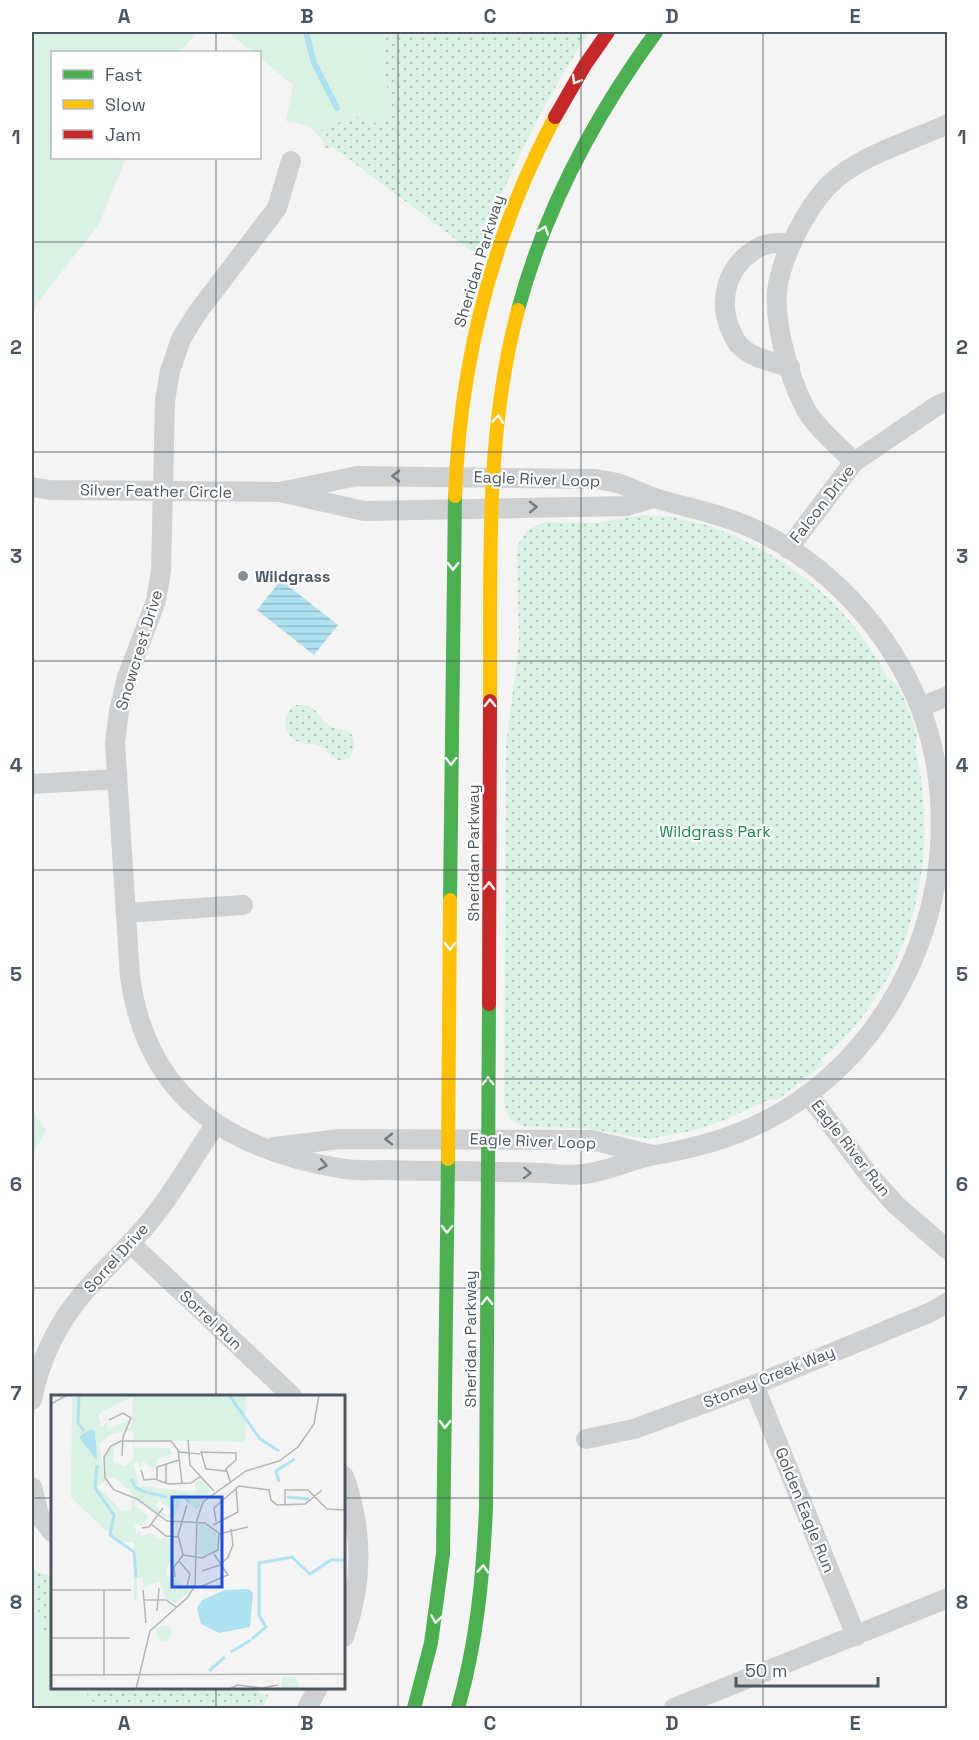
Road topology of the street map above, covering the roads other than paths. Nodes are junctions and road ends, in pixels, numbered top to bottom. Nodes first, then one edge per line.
1 (608, 32) edge
2 (656, 32) edge
3 (948, 124) edge
4 (291, 161) dead end
5 (792, 243) junction
6 (790, 367) junction
7 (948, 401) edge
8 (854, 462) junction
9 (454, 477) junction
10 (493, 477) junction
11 (32, 487) edge
12 (163, 492) junction
13 (280, 492) junction
14 (653, 498) junction
15 (492, 507) junction
16 (454, 508) junction
17 (788, 549) junction
18 (948, 696) edge
19 (920, 707) junction
20 (117, 779) junction
21 (32, 784) edge
22 (243, 905) dead end
23 (126, 913) junction
24 (808, 1094) junction
25 (216, 1124) junction
26 (448, 1139) junction
27 (488, 1139) junction
28 (267, 1148) junction
29 (653, 1155) junction
30 (447, 1171) junction
31 (488, 1172) junction
32 (130, 1243) junction
33 (948, 1250) edge
34 (948, 1302) edge
35 (754, 1385) junction
36 (291, 1395) edge
37 (32, 1400) edge
38 (586, 1439) dead end
39 (345, 1479) edge
40 (32, 1487) edge
41 (51, 1531) edge
42 (948, 1598) edge
43 (345, 1634) edge
44 (856, 1636) junction
45 (317, 1689) edge
46 (307, 1708) edge
47 (414, 1708) edge
48 (458, 1708) edge
49 (674, 1708) edge

1 -> 9 main road, Sheridan Parkway
10 -> 2 main road, Sheridan Parkway
3 - 5 street
4 - 12 street, Snowcrest Drive
5 - 6 street
5 - 6 street
6 - 8 street
7 - 8 street, Falcon Drive
8 - 17 street, Falcon Drive
9 - 10 street, Eagle River Loop
9 -> 13 street, Silver Feather Circle
9 - 16 main road, Sheridan Parkway
10 - 14 street, Eagle River Loop
10 - 15 main road, Sheridan Parkway
11 - 12 street, Silver Feather Circle
12 - 13 street, Silver Feather Circle
12 - 20 street, Snowcrest Drive
13 - 16 street, Silver Feather Circle
15 -> 14 street, Eagle River Loop
14 - 17 street, Eagle River Loop
15 - 16 street, Eagle River Loop
27 -> 15 main road, Sheridan Parkway
16 -> 26 main road, Sheridan Parkway
17 - 19 street, Eagle River Loop
18 - 19 street
19 - 24 street, Eagle River Loop
20 - 21 street
20 - 23 street, Snowcrest Drive
22 - 23 street
23 - 25 street, Snowcrest Drive
24 - 29 street, Eagle River Loop
24 - 33 street, Eagle River Run
25 - 28 street, Snowcrest Drive
25 - 32 street, Sorrel Drive
26 - 27 street, Eagle River Loop
26 -> 28 street, Snowcrest Drive
26 - 30 main road, Sheridan Parkway
27 - 29 street, Eagle River Loop
27 - 31 main road, Sheridan Parkway
28 -> 30 street, Snowcrest Drive
31 -> 29 street, Eagle River Loop
30 - 31 street, Eagle River Loop
30 -> 47 main road, Sheridan Parkway
48 -> 31 main road, Sheridan Parkway
32 - 36 street, Sorrel Run
32 - 37 street, Sorrel Drive
34 - 35 street, Stoney Creek Way
35 - 38 street, Stoney Creek Way
35 - 44 street, Golden Eagle Run
39 - 43 street
40 - 41 street
42 - 44 street
44 - 49 street
45 - 46 street

